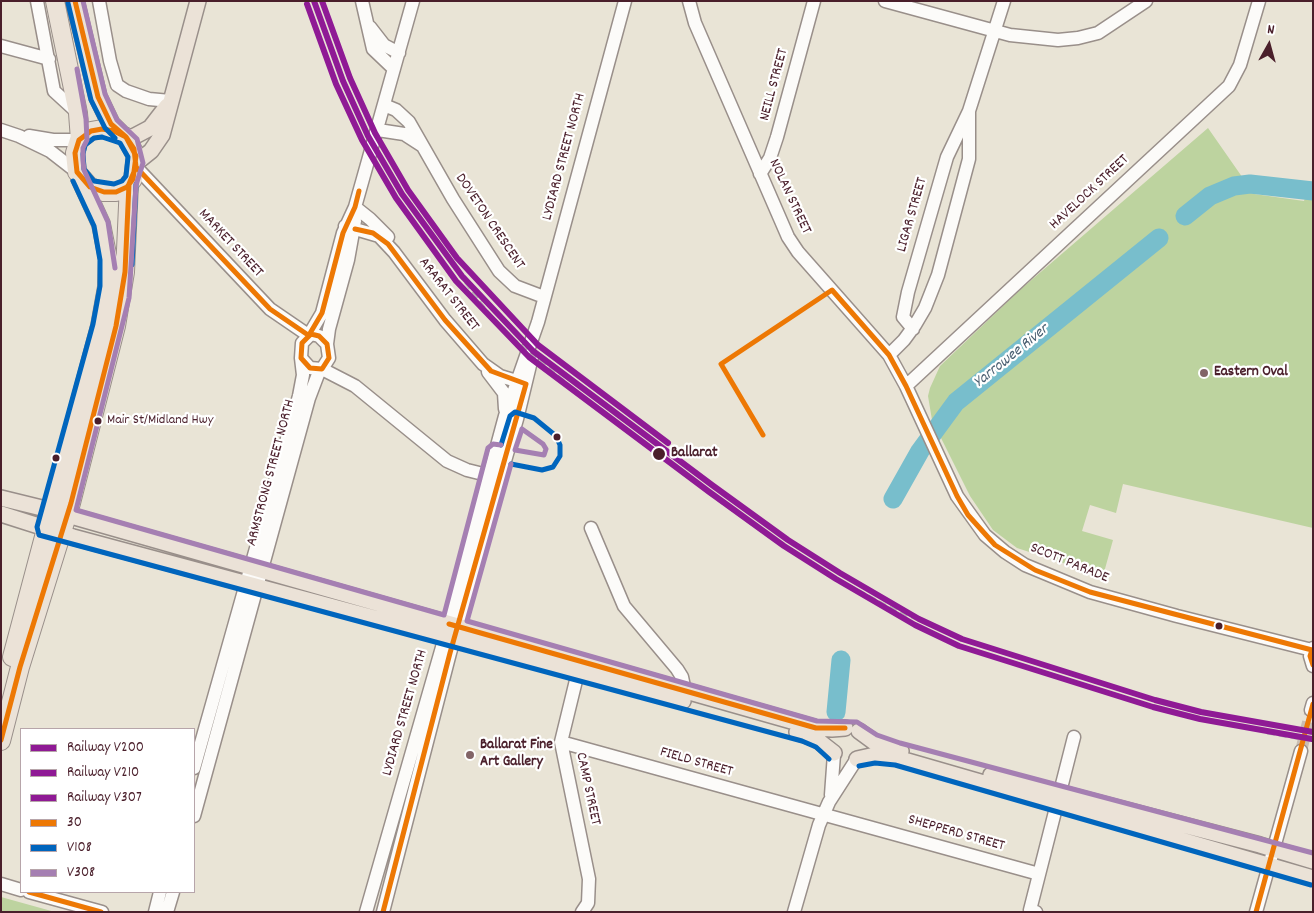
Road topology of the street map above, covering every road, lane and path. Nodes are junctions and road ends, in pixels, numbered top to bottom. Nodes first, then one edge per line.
1 (37, 1) edge
2 (55, 1) edge
3 (75, 1) edge
4 (99, 1) edge
5 (198, 1) edge
6 (362, 1) edge
7 (413, 1) edge
8 (625, 1) edge
9 (681, 1) edge
10 (688, 1) edge
11 (814, 1) edge
12 (885, 1) edge
13 (1004, 1) edge
14 (1146, 1) edge
15 (1259, 1) edge
16 (695, 23) junction
17 (369, 25) junction
18 (995, 31) junction
19 (1, 46) edge
20 (399, 52) junction
21 (49, 59) junction
22 (394, 70) junction
23 (170, 101) junction
24 (384, 105) junction
25 (969, 111) junction
26 (78, 113) junction
27 (379, 128) junction
28 (7, 131) edge
29 (123, 135) junction
30 (80, 140) junction
31 (423, 148) junction
32 (136, 165) junction
33 (760, 174) junction
34 (78, 175) junction
35 (129, 184) junction
36 (355, 207) junction
37 (350, 228) junction
38 (394, 252) junction
39 (544, 297) junction
40 (913, 329) junction
41 (308, 335) junction
42 (327, 344) junction
43 (889, 355) junction
44 (477, 357) junction
45 (301, 358) junction
46 (321, 369) junction
47 (521, 383) junction
48 (906, 386) junction
49 (505, 416) junction
50 (494, 476) junction
51 (1, 498) edge
52 (275, 505) junction
53 (50, 510) junction
54 (1, 514) edge
55 (67, 515) junction
56 (591, 528) dead end
57 (44, 529) junction
58 (62, 534) junction
59 (257, 569) junction
60 (252, 585) junction
61 (451, 632) junction
62 (1312, 649) edge
63 (579, 666) junction
64 (1313, 666) edge
65 (685, 690) junction
66 (1, 696) edge
67 (207, 720) junction
68 (219, 724) junction
69 (852, 729) junction
70 (1074, 737) dead end
71 (1, 741) edge
72 (561, 742) junction
73 (1301, 751) tunnel mouth
74 (834, 754) junction
75 (857, 759) junction
76 (195, 764) edge
77 (1058, 799) junction
78 (825, 810) junction
79 (195, 812) edge
80 (1274, 849) junction
81 (1313, 861) edge
82 (1269, 865) junction
83 (1039, 874) junction
84 (1313, 878) edge
85 (1, 884) edge
86 (20, 890) edge
87 (33, 893) edge
88 (160, 893) edge
89 (172, 893) edge
90 (102, 912) edge
91 (155, 912) edge
92 (167, 912) edge
93 (366, 912) edge
94 (383, 912) edge
95 (582, 912) edge
96 (794, 912) edge
97 (1036, 912) edge
98 (1256, 912) edge

1 - 21 street
2 - 26 highway
3 - 29 highway
4 - 23 street
5 - 23 main road
6 - 17 street
7 - 20 street
8 - 39 street, LYDIARD STREET NORTH
9 - 16 street, NOLAN STREET
10 - 16 street, NOLAN STREET
11 - 33 street, NEILL STREET
12 - 18 street
13 - 18 street, LIGAR STREET
14 - 18 street
15 - 48 street, HAVELOCK STREET
16 - 33 street, NOLAN STREET
17 - 20 street
17 - 22 street
18 - 25 street, LIGAR STREET
19 - 21 street
20 - 22 street
21 - 26 street
22 - 24 street
23 - 29 main road
23 - 32 main road
24 - 27 street
24 - 31 street, DOVETON CRESCENT
25 - 40 street, LIGAR STREET
25 - 40 street, LIGAR STREET
26 - 30 highway
27 - 31 street, DOVETON CRESCENT
27 - 36 street
28 - 30 street
28 - 34 street
29 - 30 highway
29 - 32 highway
30 - 34 highway
31 - 39 street, DOVETON CRESCENT
32 - 35 highway
32 - 41 street, MARKET STREET
33 - 43 street, NOLAN STREET
34 - 35 highway
34 - 53 highway
35 - 55 highway
36 - 37 street
36 - 38 street, ARARAT STREET
37 - 38 street, ARARAT STREET
37 - 41 street
37 - 42 street
38 - 44 street, ARARAT STREET
39 - 47 street, LYDIARD STREET NORTH
40 - 43 street, LIGAR STREET
41 - 42 street
41 - 45 street
42 - 46 street
43 - 48 street, NOLAN STREET
44 - 47 street, ARARAT STREET
44 - 49 street, ARARAT STREET
45 - 46 street
45 - 52 street, ARMSTRONG STREET NORTH
46 - 50 street
46 - 52 street, ARMSTRONG STREET NORTH
47 - 49 street, LYDIARD STREET NORTH
47 - 50 street, LYDIARD STREET NORTH
48 - 62 street, SCOTT PARADE
49 - 50 street, LYDIARD STREET NORTH
50 - 61 street, LYDIARD STREET NORTH
51 - 53 main road
52 - 59 street, ARMSTRONG STREET NORTH
53 - 55 main road
53 - 57 highway
54 - 57 main road
55 - 58 highway
55 - 59 main road
56 - 65 street
57 - 58 main road
57 - 66 highway
58 - 60 main road
58 - 71 highway
59 - 60 street, ARMSTRONG STREET NORTH
59 - 61 main road
60 - 61 main road
60 - 67 street, ARMSTRONG STREET NORTH
60 - 68 street, ARMSTRONG STREET NORTH
61 - 63 main road
61 - 93 street, LYDIARD STREET NORTH
61 - 94 street, LYDIARD STREET NORTH
62 - 64 street
63 - 65 main road
63 - 72 street, CAMP STREET
63 - 74 main road
65 - 69 main road
67 - 68 street
67 - 76 street, ARMSTRONG STREET NORTH
68 - 79 street, ARMSTRONG STREET NORTH
69 - 74 main road
69 - 75 main road
69 - 77 main road
70 - 77 street
72 - 78 street, FIELD STREET
72 - 95 street, CAMP STREET
73 - 80 street
74 - 75 main road
74 - 78 street
75 - 77 main road
75 - 78 street
77 - 80 main road
77 - 82 main road
77 - 83 street
78 - 83 street, SHEPPERD STREET
78 - 96 street
80 - 81 main road
80 - 82 street
82 - 84 main road
82 - 98 street
83 - 97 street
85 - 86 street
87 - 90 street
88 - 91 street
89 - 92 street

